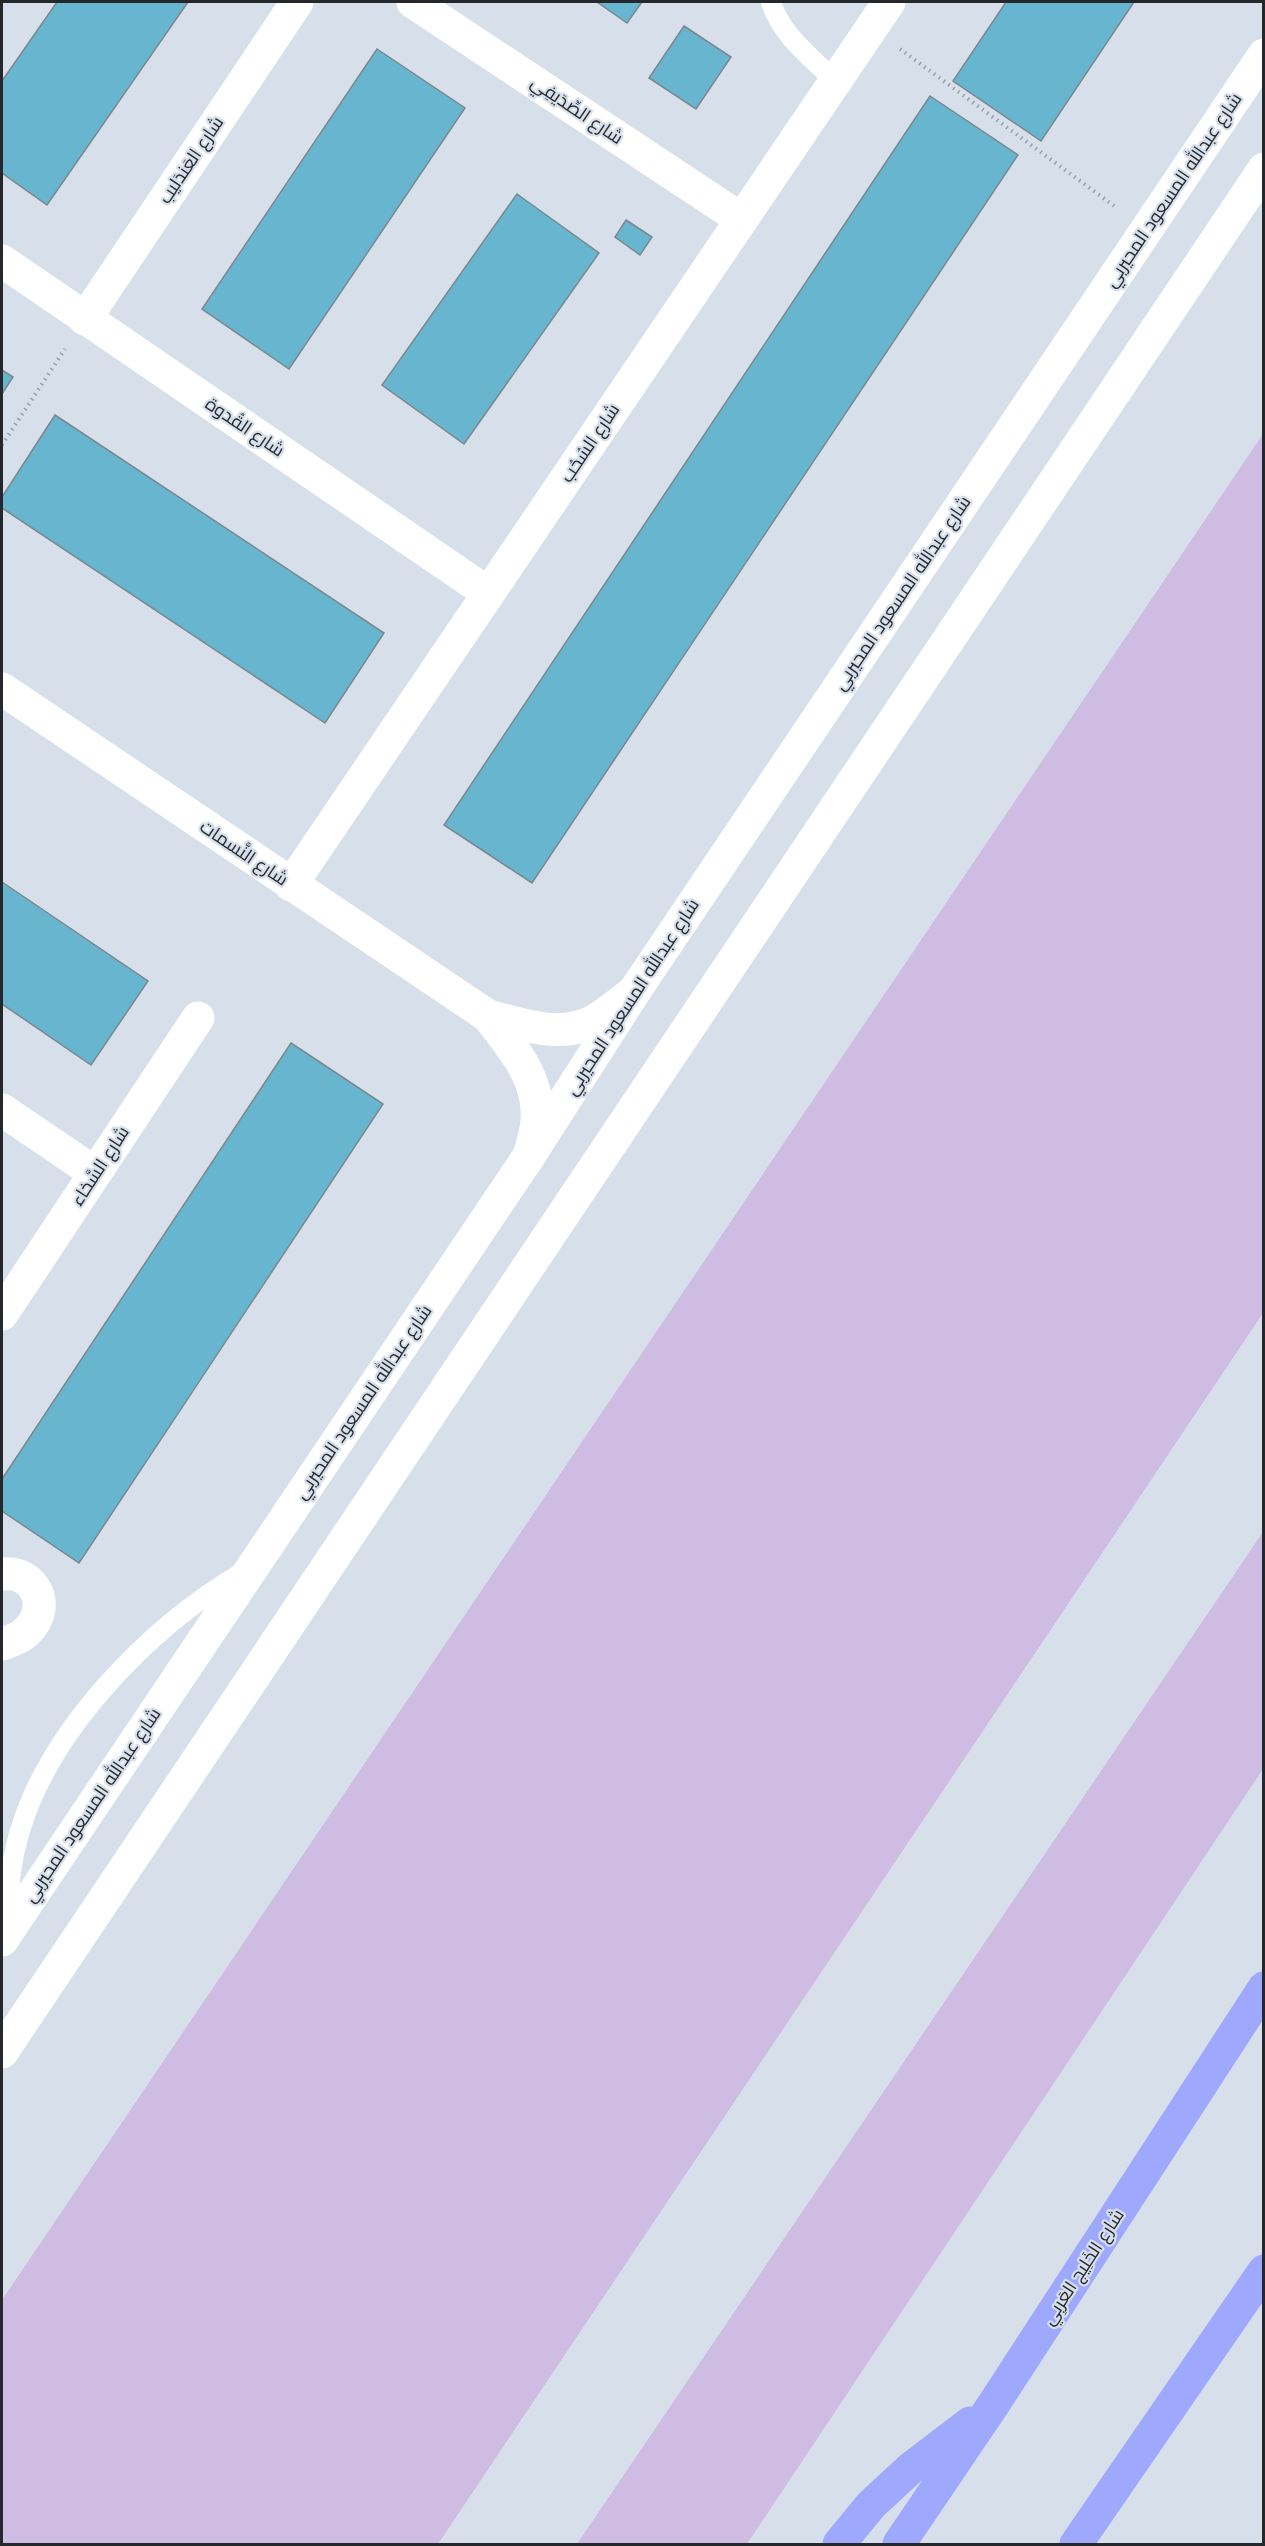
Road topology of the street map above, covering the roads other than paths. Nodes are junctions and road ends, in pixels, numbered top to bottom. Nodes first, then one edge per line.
1 (297, 2) edge
2 (413, 2) edge
3 (771, 2) edge
4 (880, 15) edge
5 (1263, 55) edge
6 (835, 81) junction
7 (1263, 169) edge
8 (741, 219) junction
9 (2, 261) edge
10 (86, 319) junction
11 (488, 593) junction
12 (2, 689) edge
13 (291, 885) junction
14 (634, 992) junction
15 (488, 1016) junction
16 (198, 1017) dead end
17 (2, 1110) edge
18 (529, 1156) junction
19 (95, 1173) junction
20 (2, 1314) edge
21 (253, 1566) junction
22 (2, 1574) edge
23 (2, 1644) edge
24 (5, 1935) edge
25 (1263, 1988) edge
26 (2, 2052) edge
27 (1263, 2271) edge
28 (993, 2405) junction
29 (839, 2544) edge
30 (900, 2544) edge
31 (1076, 2544) edge

1 - 10 street, شارع العَندَليب
2 - 8 street, شارع الصِّدَيفِي
3 - 6 lane
4 - 6 street, شارع السُحُب
5 - 14 street, شارع عبدالله المسعود المحيربي
6 - 8 street, شارع السُحُب
7 - 26 street
8 - 11 street, شارع السُحُب
9 - 10 street, شارع القُدوة
10 - 11 street, شارع القُدوة
11 - 13 street, شارع السُحُب
12 - 13 street, شارع النَّسمات
13 - 15 street, شارع النَّسمات
14 - 15 street, شارع النَّسمات
14 - 18 street, شارع عبدالله المسعود المحيربي
15 - 18 street, شارع النَّسمات
16 - 19 street, شارع السَّخاء
17 - 19 street
18 - 21 street, شارع عبدالله المسعود المحيربي
19 - 20 street, شارع السَّخاء
21 - 24 street, شارع عبدالله المسعود المحيربي
21 - 24 lane
22 - 23 street
25 - 28 highway, شارع الخَلِيج العَربِي
27 - 31 highway
28 - 29 highway
28 - 30 highway, شارع الخَلِيج العَربِي

